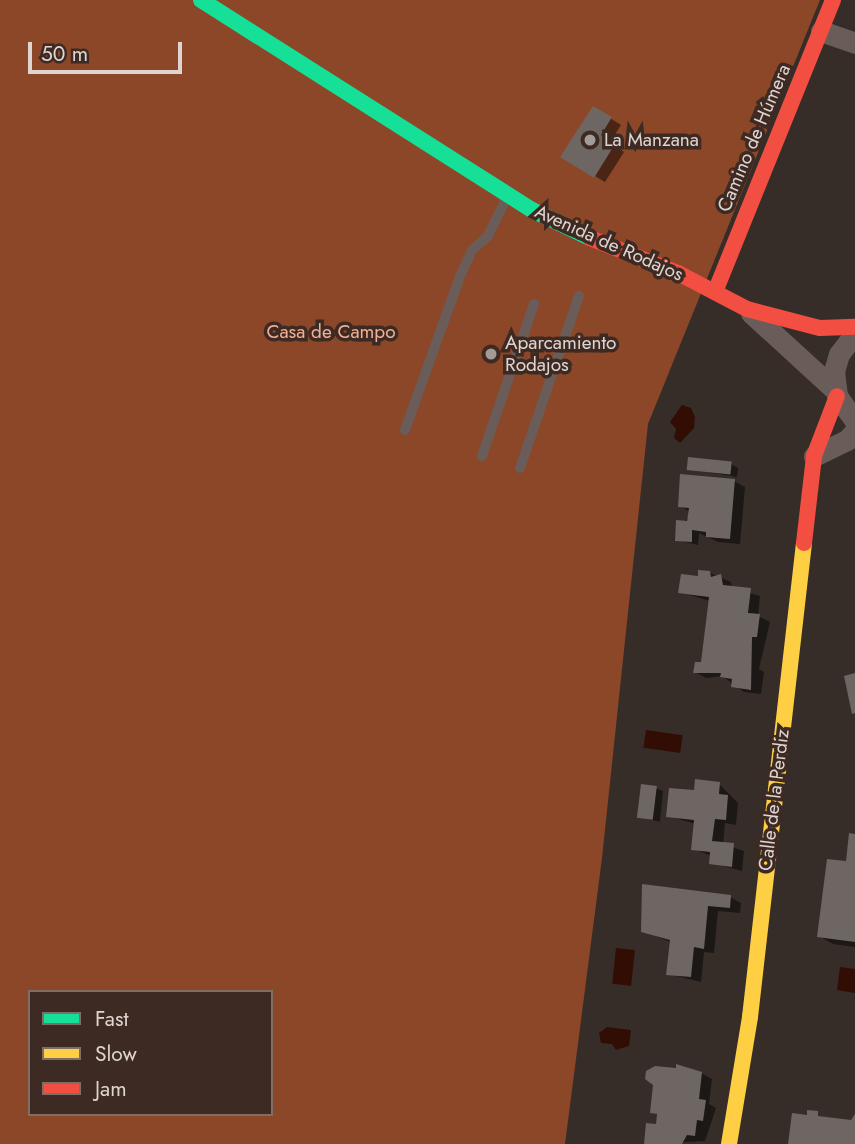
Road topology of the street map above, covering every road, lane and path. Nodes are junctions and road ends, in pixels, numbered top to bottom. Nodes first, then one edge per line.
1 (201, 0) edge
2 (833, 0) edge
3 (821, 30) junction
4 (855, 43) edge
5 (508, 194) junction
6 (715, 292) junction
7 (579, 296) dead end
8 (534, 304) dead end
9 (747, 309) junction
10 (855, 327) edge
11 (855, 333) edge
12 (836, 393) junction
13 (855, 421) edge
14 (405, 430) dead end
15 (855, 431) edge
16 (482, 456) dead end
17 (814, 456) junction
18 (520, 468) dead end
19 (729, 1144) edge

1 - 5 street, Avenida de Rodajos
2 - 3 street, Camino de Húmera
3 - 4 street
3 - 6 street, Camino de Húmera
5 - 6 street, Avenida de Rodajos
5 - 14 lane
6 - 9 street, Avenida de Rodajos
7 - 18 lane
8 - 16 lane
9 - 10 street, Avenida de Rodajos
9 - 12 street, Avenida de Rodajos
11 - 12 street
12 - 13 street, Avenida de Rodajos
12 - 17 street, Calle de la Perdiz
15 - 17 street
17 - 19 street, Calle de la Perdiz

